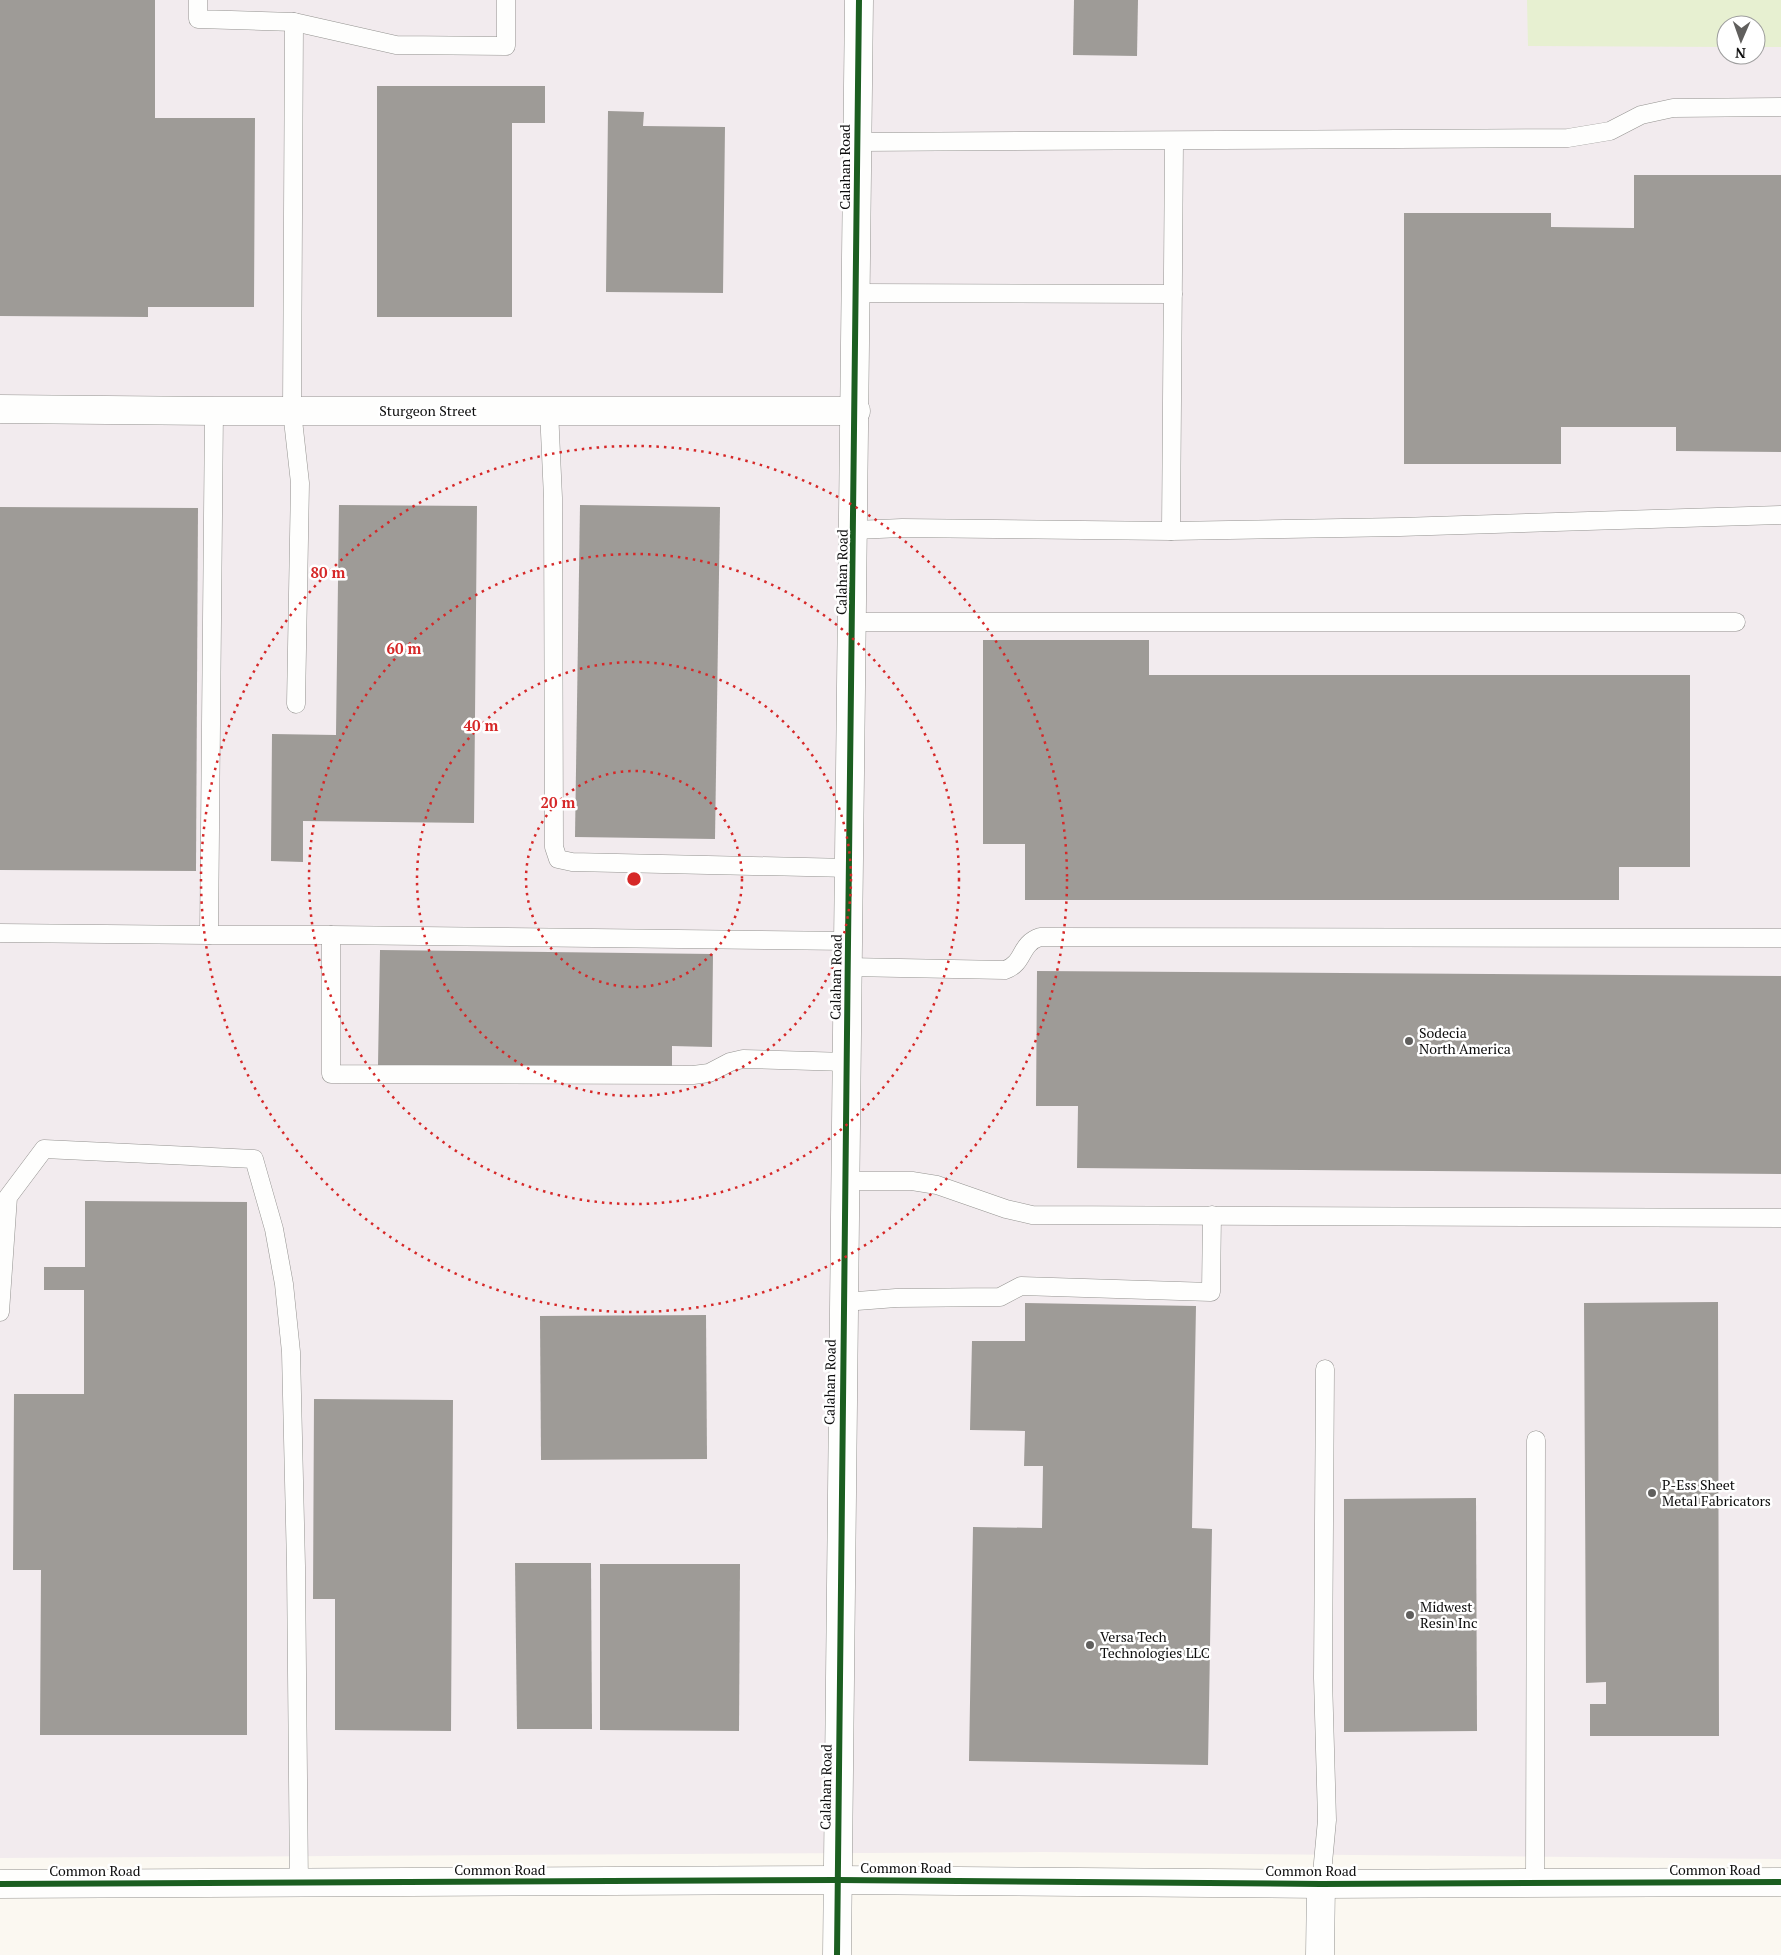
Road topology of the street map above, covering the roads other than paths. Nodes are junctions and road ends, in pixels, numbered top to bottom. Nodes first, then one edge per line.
1 (198, 0) edge
2 (506, 0) edge
3 (859, 0) edge
4 (294, 22) junction
5 (1781, 108) edge
6 (1174, 141) junction
7 (858, 142) junction
8 (857, 293) junction
9 (1173, 294) junction
10 (0, 409) edge
11 (549, 410) junction
12 (214, 411) junction
13 (292, 411) junction
14 (856, 411) junction
15 (1781, 515) edge
16 (855, 530) junction
17 (1171, 531) junction
18 (853, 622) junction
19 (1736, 622) dead end
20 (296, 704) dead end
21 (850, 868) junction
22 (0, 933) edge
23 (209, 935) junction
24 (331, 935) junction
25 (1781, 938) edge
26 (849, 954) junction
27 (847, 1062) junction
28 (846, 1182) junction
29 (1212, 1215) junction
30 (1781, 1218) edge
31 (844, 1302) junction
32 (0, 1312) edge
33 (1325, 1369) dead end
34 (1536, 1440) dead end
35 (838, 1880) junction
36 (1781, 1882) edge
37 (1535, 1883) junction
38 (0, 1884) edge
39 (299, 1884) junction
40 (1321, 1884) junction
41 (837, 1955) edge
42 (1320, 1955) edge

1 - 4 lane
2 - 4 lane
3 - 7 street, Calahan Road
4 - 13 lane
5 - 6 lane
6 - 7 lane
6 - 9 lane
7 - 8 street, Calahan Road
8 - 9 lane
8 - 14 street, Calahan Road
9 - 17 lane
10 - 12 street, Sturgeon Street
11 - 13 street, Sturgeon Street
11 - 14 street, Sturgeon Street
11 - 21 lane
12 - 13 street, Sturgeon Street
12 - 23 lane
13 - 20 lane
14 - 16 street, Calahan Road
15 - 17 lane
16 - 17 lane
16 - 18 street, Calahan Road
18 - 19 lane
18 - 21 street, Calahan Road
21 - 26 street, Calahan Road
22 - 23 lane
23 - 24 lane
24 - 26 lane
24 - 27 lane
25 - 26 lane
26 - 27 street, Calahan Road
27 - 28 street, Calahan Road
28 - 29 lane
28 - 31 street, Calahan Road
29 - 30 lane
29 - 31 lane
31 - 35 street, Calahan Road
32 - 39 lane
33 - 40 lane
34 - 37 lane
35 - 39 street, Common Road
35 - 40 street, Common Road
35 - 41 street, Calahan Road
36 - 37 street, Common Road
37 - 40 street, Common Road
38 - 39 street, Common Road
40 - 42 street

